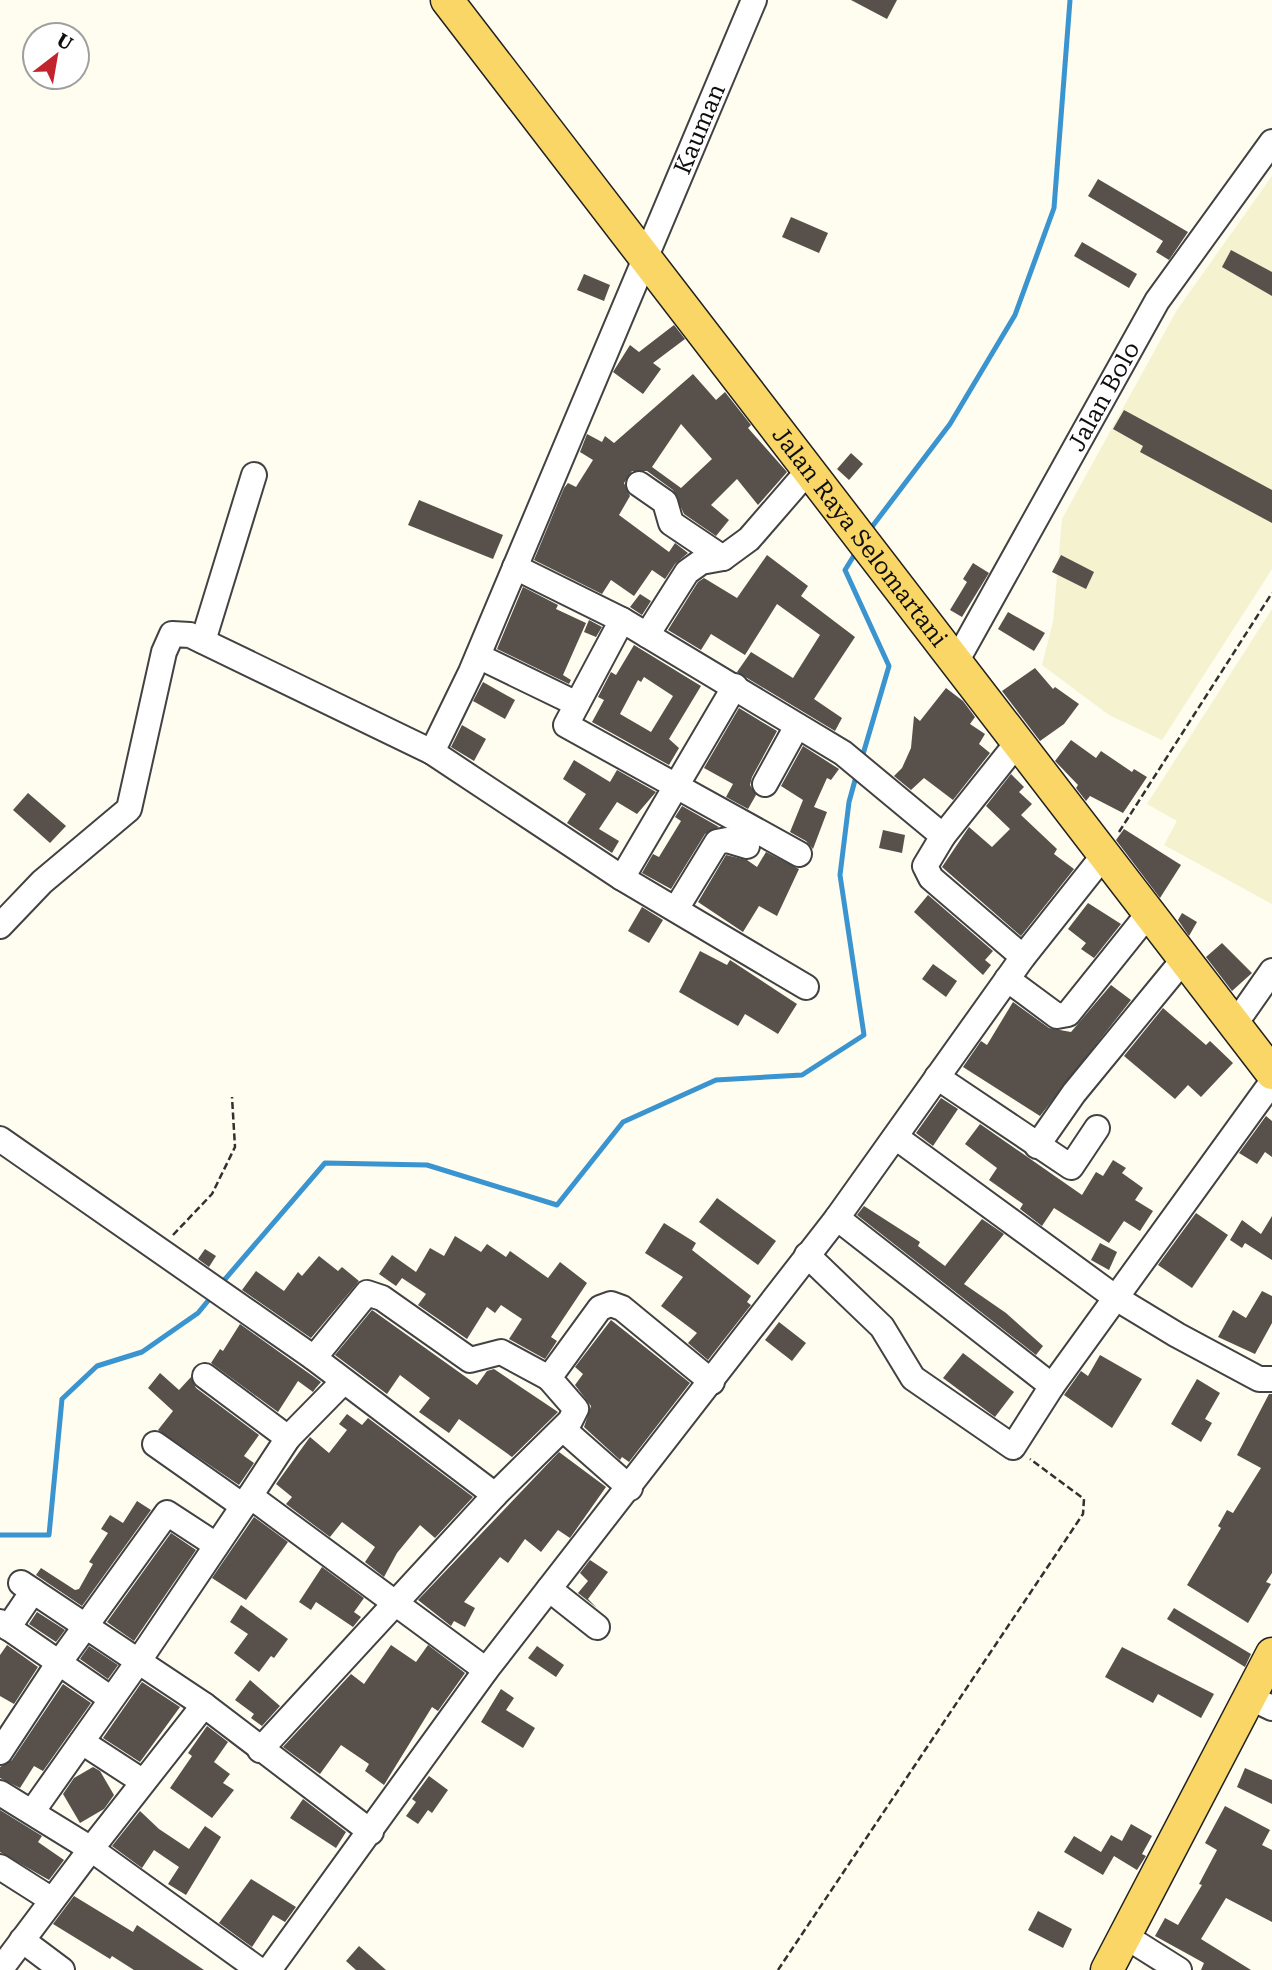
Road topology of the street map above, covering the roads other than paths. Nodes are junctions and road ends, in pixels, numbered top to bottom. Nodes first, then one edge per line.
1 (447, 0) edge
2 (754, 0) edge
3 (1272, 142) edge
4 (647, 260) junction
5 (808, 471) junction
6 (254, 475) dead end
7 (639, 484) dead end
8 (723, 558) junction
9 (515, 567) junction
10 (622, 620) junction
11 (647, 635) junction
12 (203, 641) junction
13 (478, 656) junction
14 (956, 662) junction
15 (735, 686) junction
16 (577, 704) junction
17 (797, 726) junction
18 (1018, 742) junction
19 (432, 752) junction
20 (765, 784) dead end
21 (677, 785) junction
22 (943, 836) junction
23 (747, 846) dead end
24 (799, 854) dead end
25 (1104, 855) junction
26 (622, 878) junction
27 (676, 909) junction
28 (1149, 913) junction
29 (0, 926) edge
30 (1023, 957) junction
31 (1184, 959) junction
32 (1272, 971) edge
33 (1007, 979) junction
34 (806, 987) dead end
35 (1235, 1024) junction
36 (1272, 1073) edge
37 (937, 1077) junction
38 (1272, 1082) edge
39 (1097, 1128) dead end
40 (897, 1138) junction
41 (0, 1139) edge
42 (1037, 1146) junction
43 (837, 1218) junction
44 (807, 1255) junction
45 (1116, 1298) junction
46 (314, 1358) junction
47 (1270, 1375) edge
48 (205, 1376) dead end
49 (549, 1378) junction
50 (343, 1382) junction
51 (712, 1382) junction
52 (1052, 1386) junction
53 (563, 1429) junction
54 (288, 1438) junction
55 (155, 1444) dead end
56 (630, 1488) junction
57 (495, 1495) junction
58 (246, 1501) junction
59 (216, 1545) junction
60 (550, 1589) junction
61 (394, 1604) junction
62 (3, 1626) edge
63 (86, 1627) junction
64 (597, 1627) dead end
65 (1272, 1654) edge
66 (60, 1662) junction
67 (138, 1662) junction
68 (486, 1670) junction
69 (110, 1698) junction
70 (1261, 1702) edge
71 (204, 1705) junction
72 (82, 1742) junction
73 (260, 1750) junction
74 (0, 1752) edge
75 (142, 1781) junction
76 (0, 1793) edge
77 (32, 1812) junction
78 (371, 1832) junction
79 (90, 1849) junction
80 (0, 1867) edge
81 (52, 1900) junction
82 (1125, 1936) junction
83 (8, 1954) edge
84 (62, 1970) edge
85 (259, 1970) edge
86 (269, 1970) edge
87 (1107, 1970) edge
88 (1179, 1970) edge

1 - 4 main road, Jalan Raya Selomartani
2 - 4 street, Kauman
3 - 14 street, Jalan Bolo
4 - 5 main road, Jalan Raya Selomartani
4 - 9 street, Kauman
5 - 8 street
5 - 14 main road, Jalan Raya Selomartani
6 - 12 street
7 - 8 street
8 - 11 street
9 - 10 street
9 - 13 street, Kauman
10 - 11 street
10 - 16 street
11 - 15 street
12 - 19 street
12 - 29 street
13 - 16 street
13 - 19 street, Kauman
14 - 18 main road, Jalan Raya Selomartani
15 - 17 street
15 - 21 street
16 - 21 street
17 - 20 street
17 - 22 street
18 - 22 street
18 - 25 main road, Jalan Raya Selomartani
19 - 26 street
21 - 24 street
21 - 26 street
22 - 30 street
23 - 27 street
25 - 28 main road, Jalan Raya Selomartani
25 - 30 street
26 - 27 street
27 - 34 street
28 - 31 main road, Jalan Raya Selomartani
28 - 33 street
30 - 33 street
31 - 35 main road, Jalan Raya Selomartani
31 - 42 street
32 - 35 street
33 - 37 street
35 - 36 main road, Jalan Raya Selomartani
37 - 40 street
37 - 42 street
38 - 45 street
39 - 42 street
40 - 43 street
40 - 45 street
41 - 46 street
43 - 44 street
43 - 52 street
44 - 51 street
44 - 52 street
45 - 47 street
45 - 52 street
46 - 49 street
46 - 50 street
48 - 54 street
49 - 51 street
49 - 53 street
50 - 54 street
50 - 57 street
51 - 56 street
53 - 56 street
53 - 57 street
54 - 58 street
55 - 58 street
56 - 60 street
57 - 61 street
58 - 59 street
58 - 61 street
59 - 63 street
59 - 67 street
60 - 64 street
60 - 68 street
61 - 68 street
61 - 73 street
62 - 63 street
62 - 66 street
63 - 66 street
63 - 67 street
65 - 70 main road
66 - 69 street
66 - 74 street
67 - 69 street
67 - 71 street
68 - 78 street
69 - 72 street
70 - 82 main road
71 - 73 street
71 - 75 street
72 - 75 street
72 - 77 street
73 - 78 street
75 - 79 street
76 - 77 street
77 - 79 street
78 - 86 street
79 - 81 street
79 - 85 street
80 - 81 street
81 - 83 street
82 - 87 main road
82 - 88 street
83 - 84 street

